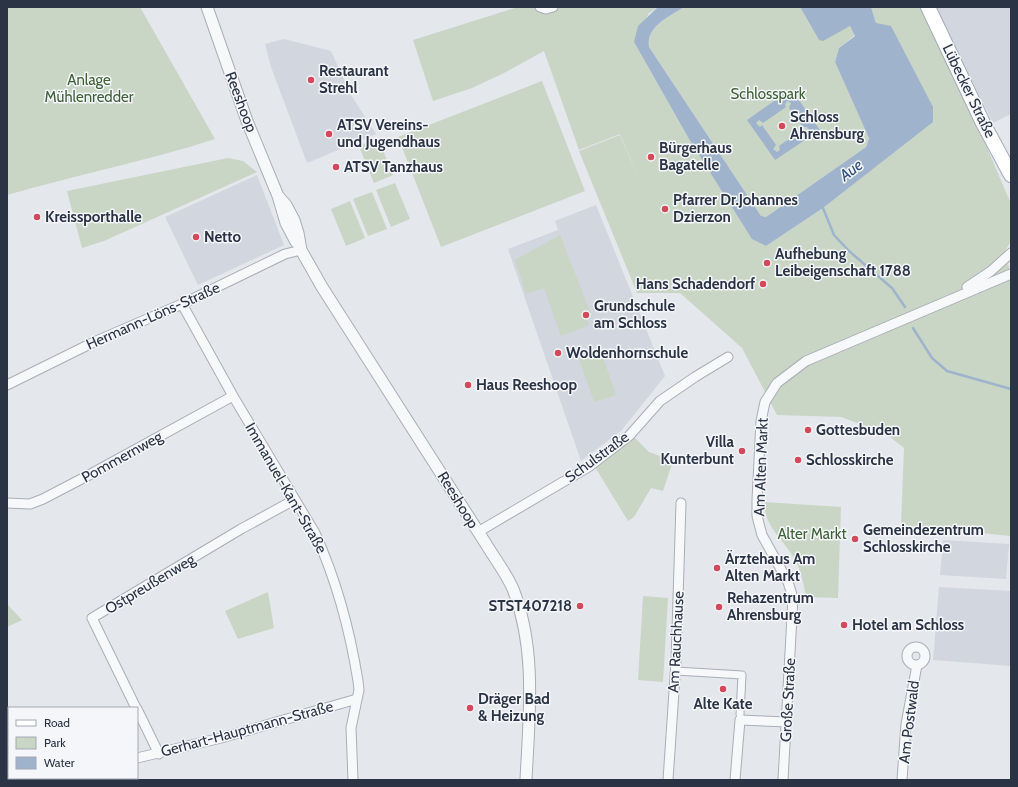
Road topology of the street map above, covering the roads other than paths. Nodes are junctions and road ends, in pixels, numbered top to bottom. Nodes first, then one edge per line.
1 (208, 7) edge
2 (540, 7) edge
3 (553, 7) edge
4 (928, 7) edge
5 (1011, 175) edge
6 (300, 249) junction
7 (1011, 253) edge
8 (1011, 264) edge
9 (991, 272) junction
10 (1011, 274) edge
11 (941, 302) junction
12 (182, 304) junction
13 (728, 358) dead end
14 (7, 385) edge
15 (233, 396) junction
16 (294, 500) junction
17 (7, 503) edge
18 (681, 503) dead end
19 (478, 532) junction
20 (792, 619) joint
21 (917, 665) dead end
22 (676, 672) junction
23 (357, 699) junction
24 (136, 707) edge
25 (138, 711) edge
26 (740, 714) dead end
27 (787, 722) junction
28 (159, 754) junction
29 (138, 758) edge
30 (353, 780) edge
31 (526, 780) edge
32 (668, 780) edge
33 (735, 780) edge
34 (783, 780) edge
35 (902, 780) edge

1 - 6 street, Reeshoop
2 - 3 street
4 - 5 main road, Lübecker Straße
6 - 12 street, Hermann-Löns-Straße
6 - 19 street, Reeshoop
7 - 9 street
8 - 9 street
9 - 11 street
10 - 11 street
11 - 20 street, Am Alten Markt
12 - 14 street, Hermann-Löns-Straße
12 - 15 street, Immanuel-Kant-Straße
13 - 19 street, Schulstraße
15 - 16 street, Immanuel-Kant-Straße
15 - 17 street, Pommernweg
16 - 23 street, Immanuel-Kant-Straße
16 - 24 street, Ostpreußenweg
18 - 22 street, Am Rauchhause
19 - 31 street, Reeshoop
20 - 27 street, Große Straße
21 - 35 street, Am Postwald
22 - 26 street
22 - 32 street, Am Rauchhause
23 - 28 street, Gerhart-Hauptmann-Straße
23 - 30 street, Immanuel-Kant-Straße
25 - 28 street, Ostpreußenweg
27 - 33 street
27 - 34 street, Große Straße
28 - 29 street, Gerhart-Hauptmann-Straße

